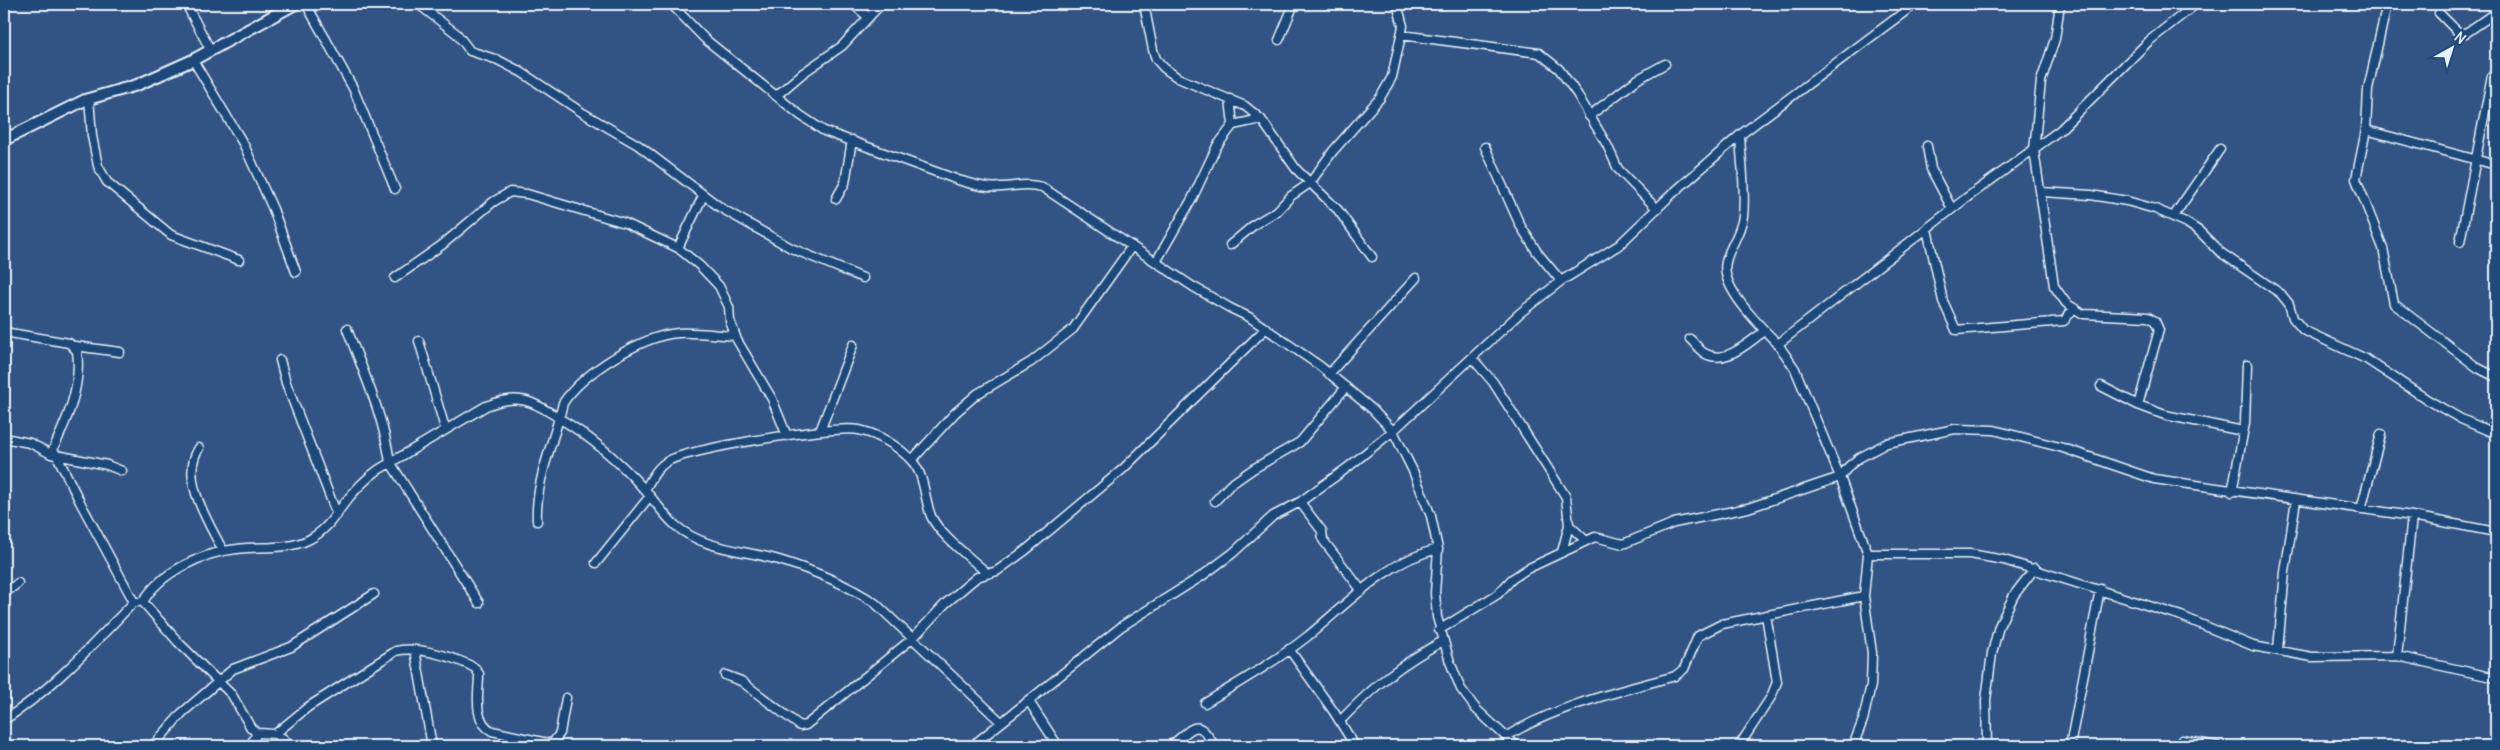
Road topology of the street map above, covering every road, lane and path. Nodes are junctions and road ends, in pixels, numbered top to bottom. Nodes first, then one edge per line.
1 (186, 4) edge
2 (295, 4) edge
3 (306, 4) edge
4 (418, 4) edge
5 (671, 4) edge
6 (853, 4) edge
7 (881, 4) edge
8 (1144, 4) edge
9 (1294, 4) edge
10 (1397, 4) edge
11 (1915, 4) edge
12 (2060, 4) edge
13 (2196, 4) edge
14 (2387, 4) edge
15 (2496, 12) edge
16 (2439, 13) dead end
17 (868, 17) junction
18 (1401, 35) junction
19 (1279, 40) dead end
20 (211, 51) junction
21 (193, 60) junction
22 (1665, 64) dead end
23 (2492, 75) dead end
24 (776, 96) junction
25 (89, 98) junction
26 (1230, 99) junction
27 (1589, 116) junction
28 (1261, 119) junction
29 (1232, 125) junction
30 (2366, 130) junction
31 (1740, 135) junction
32 (4, 140) edge
33 (852, 140) junction
34 (1927, 146) dead end
35 (1485, 148) dead end
36 (2220, 149) dead end
37 (2034, 150) junction
38 (2477, 158) junction
39 (2496, 165) edge
40 (1310, 183) junction
41 (395, 189) dead end
42 (2041, 192) junction
43 (703, 196) junction
44 (836, 199) dead end
45 (1657, 209) junction
46 (1952, 209) junction
47 (2173, 217) junction
48 (1927, 228) junction
49 (2460, 242) dead end
50 (1132, 246) junction
51 (1230, 246) dead end
52 (678, 248) junction
53 (1372, 257) dead end
54 (240, 260) dead end
55 (1156, 262) junction
56 (296, 272) dead end
57 (395, 278) dead end
58 (863, 278) dead end
59 (1416, 278) dead end
60 (1561, 280) junction
61 (2074, 308) junction
62 (1266, 328) junction
63 (347, 329) dead end
64 (1765, 331) junction
65 (4, 332) edge
66 (735, 336) junction
67 (1690, 339) dead end
68 (418, 341) dead end
69 (1778, 344) junction
70 (853, 345) dead end
71 (75, 346) junction
72 (120, 352) dead end
73 (1472, 358) junction
74 (280, 360) dead end
75 (2247, 365) dead end
76 (1329, 374) junction
77 (2496, 377) edge
78 (2101, 386) dead end
79 (1346, 387) junction
80 (2138, 405) junction
81 (559, 418) junction
82 (445, 428) junction
83 (1392, 430) junction
84 (820, 431) junction
85 (2243, 431) junction
86 (2382, 434) dead end
87 (2496, 434) edge
88 (787, 436) junction
89 (4, 438) edge
90 (199, 448) dead end
91 (54, 454) junction
92 (912, 460) junction
93 (390, 462) junction
94 (122, 471) dead end
95 (1840, 477) junction
96 (2232, 492) junction
97 (647, 493) junction
98 (2296, 500) junction
99 (1214, 501) dead end
100 (1300, 502) junction
101 (2361, 509) junction
102 (337, 515) junction
103 (2412, 516) junction
104 (537, 521) dead end
105 (1569, 525) junction
106 (2496, 532) edge
107 (1585, 540) junction
108 (1438, 549) junction
109 (223, 551) junction
110 (1562, 552) junction
111 (1868, 554) junction
112 (596, 563) dead end
113 (2035, 568) junction
114 (987, 573) junction
115 (18, 582) dead end
116 (2100, 588) junction
117 (1362, 591) junction
118 (4, 594) edge
119 (374, 594) dead end
120 (1864, 596) junction
121 (134, 602) junction
122 (143, 602) junction
123 (479, 603) dead end
124 (1766, 615) junction
125 (1439, 630) junction
126 (913, 638) junction
127 (1442, 641) junction
128 (1290, 649) junction
129 (2278, 649) junction
130 (415, 650) junction
131 (2397, 656) junction
132 (725, 675) dead end
133 (2496, 678) edge
134 (219, 680) junction
135 (566, 698) dead end
136 (1028, 700) junction
137 (1205, 703) dead end
138 (4, 720) edge
139 (1340, 721) junction
140 (1001, 722) junction
141 (257, 733) junction
142 (276, 734) junction
143 (1508, 736) junction
144 (153, 746) edge
145 (250, 746) edge
146 (290, 746) edge
147 (432, 746) edge
148 (972, 746) edge
149 (1058, 746) edge
150 (1170, 746) edge
151 (1214, 746) edge
152 (1355, 746) edge
153 (1516, 746) edge
154 (1739, 746) edge
155 (1853, 746) edge
156 (1987, 746) edge
157 (2070, 746) edge
158 (2182, 746) edge
159 (2217, 746) edge

1 - 20 street
2 - 20 street
3 - 41 street
4 - 43 street
5 - 24 street
6 - 17 street
7 - 17 street
8 - 26 street
9 - 19 street
10 - 18 street
11 - 31 street
12 - 37 street
13 - 37 street
14 - 30 street
15 - 16 street
17 - 24 street
18 - 27 street
18 - 40 street
20 - 21 street
21 - 25 street
21 - 56 street
22 - 27 street
23 - 38 street
24 - 33 street
25 - 32 street
25 - 54 street
26 - 28 street
26 - 29 street
27 - 45 street
28 - 29 street
28 - 40 street
29 - 55 street
30 - 38 street
30 - 77 street
31 - 45 street
31 - 64 street
33 - 44 street
33 - 50 street
34 - 46 street
35 - 60 street
36 - 47 street
37 - 42 street
37 - 46 street
38 - 39 street
38 - 49 street
40 - 51 street
40 - 53 street
42 - 47 street
42 - 61 street
43 - 52 street
43 - 58 street
45 - 60 street
46 - 48 street
47 - 87 street
48 - 61 street
48 - 69 street
50 - 55 street
50 - 92 street
52 - 57 street
52 - 66 street
55 - 62 street
59 - 76 street
60 - 73 street
61 - 80 street
62 - 76 street
62 - 114 street
63 - 93 street
64 - 67 street
64 - 69 street
65 - 71 street
66 - 81 street
66 - 88 street
68 - 82 street
69 - 95 street
70 - 84 street
71 - 72 street
71 - 91 street
73 - 83 street
73 - 105 street
74 - 102 street
75 - 85 street
76 - 79 street
78 - 80 street
79 - 83 street
79 - 99 street
80 - 85 street
81 - 82 street
81 - 97 street
81 - 104 street
82 - 93 street
83 - 100 street
83 - 108 street
84 - 88 street
84 - 92 street
85 - 96 street
86 - 101 street
88 - 97 street
89 - 91 street
90 - 109 street
91 - 94 street
91 - 121 street
92 - 114 street
93 - 102 street
93 - 123 street
95 - 96 street
95 - 107 street
95 - 111 street
96 - 98 street
97 - 112 street
97 - 126 street
98 - 101 street
98 - 129 street
100 - 117 street
100 - 136 street
101 - 103 street
102 - 109 street
103 - 106 street
103 - 131 street
105 - 107 street
105 - 110 street
107 - 110 street
108 - 117 street
108 - 125 street
109 - 122 street
110 - 125 street
111 - 113 street
111 - 120 street
113 - 116 street
113 - 156 street
114 - 126 street
115 - 118 street
116 - 129 street
116 - 157 street
117 - 128 street
119 - 134 street
120 - 124 street
120 - 155 street
121 - 122 street
121 - 138 street
122 - 134 street
124 - 143 street
124 - 154 street
125 - 127 street
126 - 132 street
126 - 140 street
127 - 139 street
127 - 143 street
128 - 137 street
128 - 139 street
129 - 131 street
130 - 135 street
130 - 142 street
130 - 147 street
131 - 133 street
134 - 141 street
134 - 144 street
136 - 140 street
136 - 149 street
139 - 152 street
140 - 148 street
141 - 142 street
141 - 145 street
142 - 146 street
143 - 153 street
150 - 151 street
158 - 159 street

